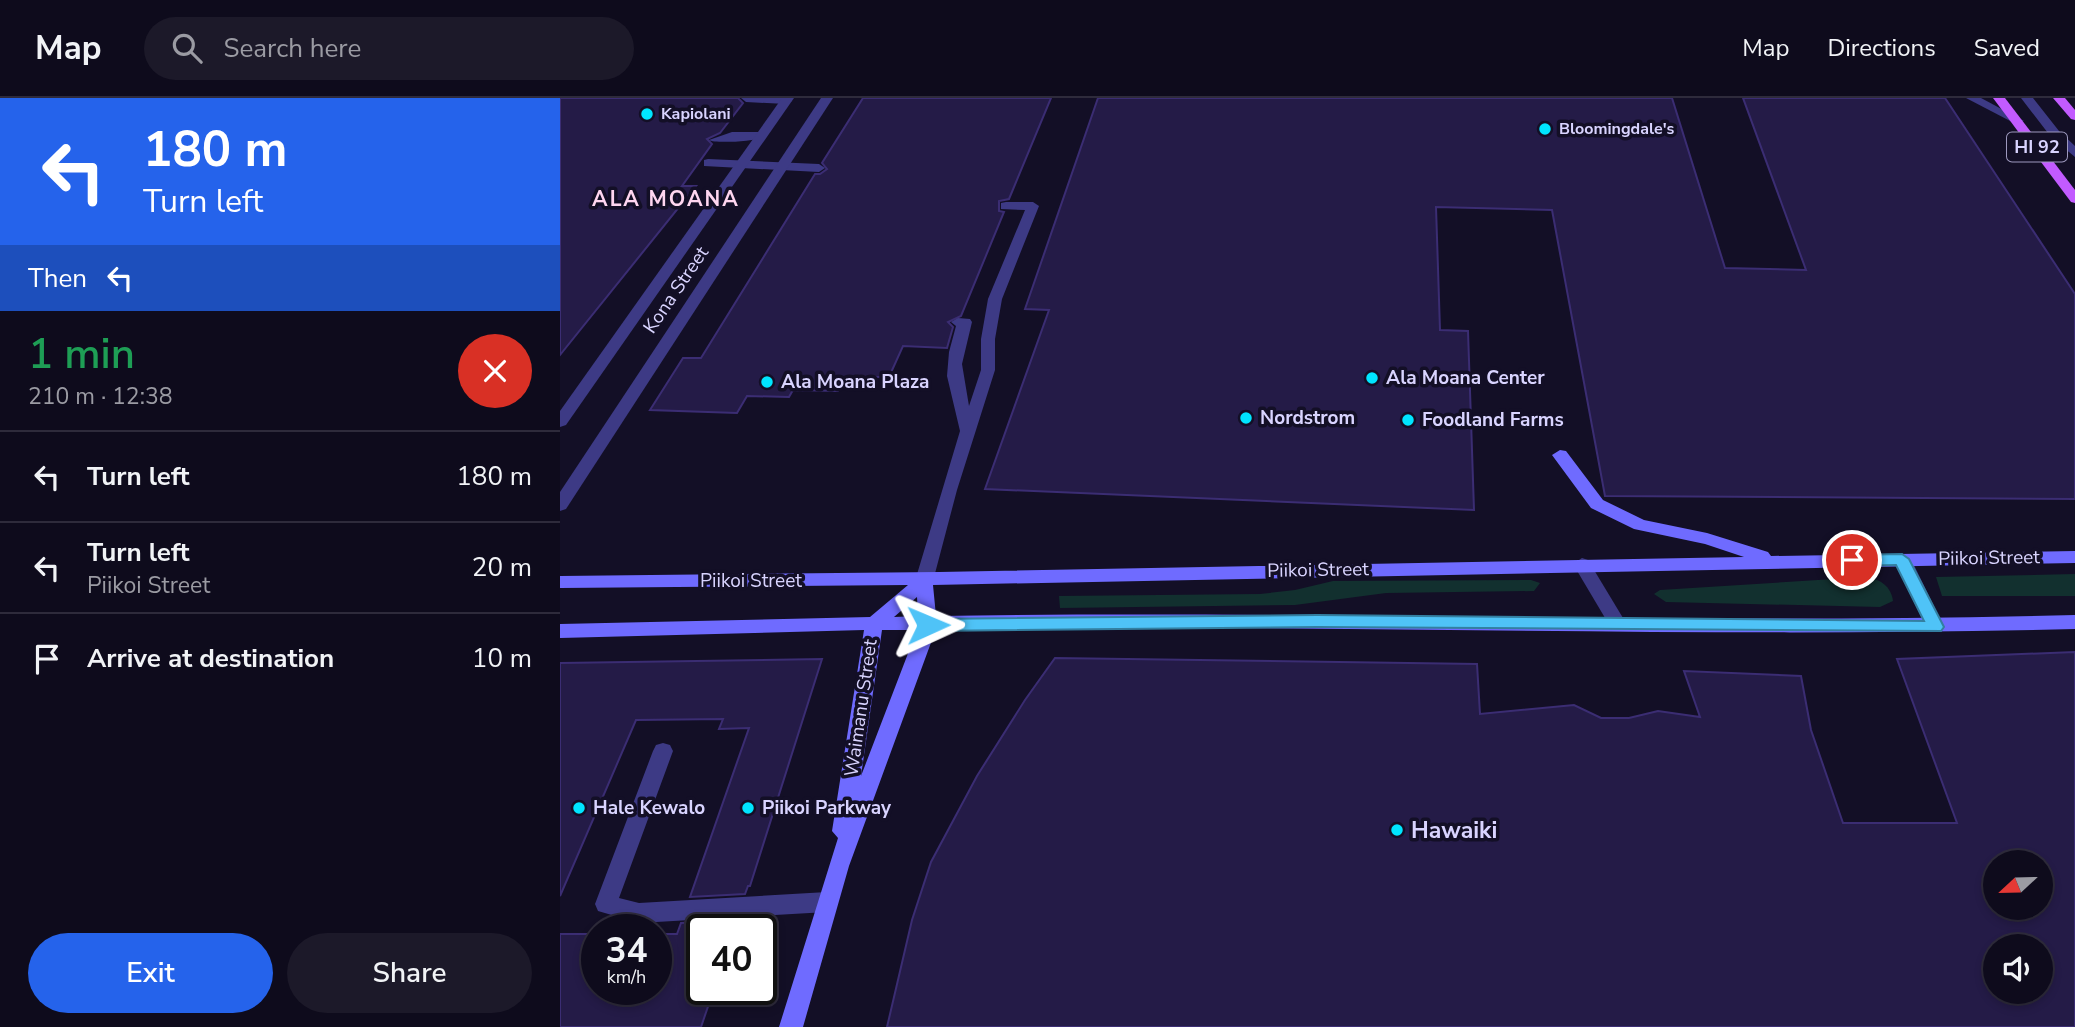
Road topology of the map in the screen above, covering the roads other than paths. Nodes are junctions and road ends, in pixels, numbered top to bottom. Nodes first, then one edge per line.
1 (827, 98) edge
2 (1972, 98) edge
3 (1999, 98) edge
4 (2027, 98) edge
5 (2059, 98) edge
6 (746, 99) edge
7 (787, 99) edge
8 (2075, 117) edge
9 (2018, 121) junction
10 (761, 136) junction
11 (715, 140) dead end
12 (2075, 153) edge
13 (708, 163) dead end
14 (742, 164) junction
15 (782, 166) junction
16 (819, 168) dead end
17 (2075, 199) edge
18 (1006, 206) dead end
19 (958, 321) dead end
20 (560, 422) edge
21 (968, 431) junction
22 (1559, 455) dead end
23 (560, 505) edge
24 (2075, 557) edge
25 (1902, 559) junction
26 (1779, 562) junction
27 (1582, 564) junction
28 (925, 580) junction
29 (560, 582) edge
30 (2075, 622) edge
31 (1617, 623) junction
32 (874, 624) junction
33 (928, 625) junction
34 (1935, 627) junction
35 (560, 631) edge
36 (663, 751) dead end
37 (838, 866) junction
38 (827, 902) junction
39 (791, 1027) edge

1 - 15 street, Kona Street
2 - 9 street
3 - 9 main road, HI 92
4 - 12 street
5 - 8 main road, HI 92
6 - 7 street
7 - 10 street, Kona Street
9 - 17 main road, HI 92
10 - 11 street
10 - 14 street, Kona Street
13 - 14 street
14 - 15 street
14 - 20 street, Kona Street
15 - 16 street
15 - 23 street, Kona Street
18 - 21 street
19 - 21 street
21 - 28 street
22 - 26 street
24 - 25 street, Piikoi Street
25 - 26 street, Piikoi Street
25 - 34 street
26 - 27 street, Piikoi Street
27 - 28 street, Piikoi Street
27 - 31 street
28 - 29 street, Piikoi Street
28 - 32 street, Waimanu Street
28 - 33 street, Waimanu Street
30 - 34 street
31 - 33 street
31 - 34 street
32 - 33 street
32 - 35 street
32 - 37 street, Waimanu Street
33 - 37 street, Waimanu Street
36 - 38 street
37 - 38 street, Waimanu Street
38 - 39 street, Waimanu Street

